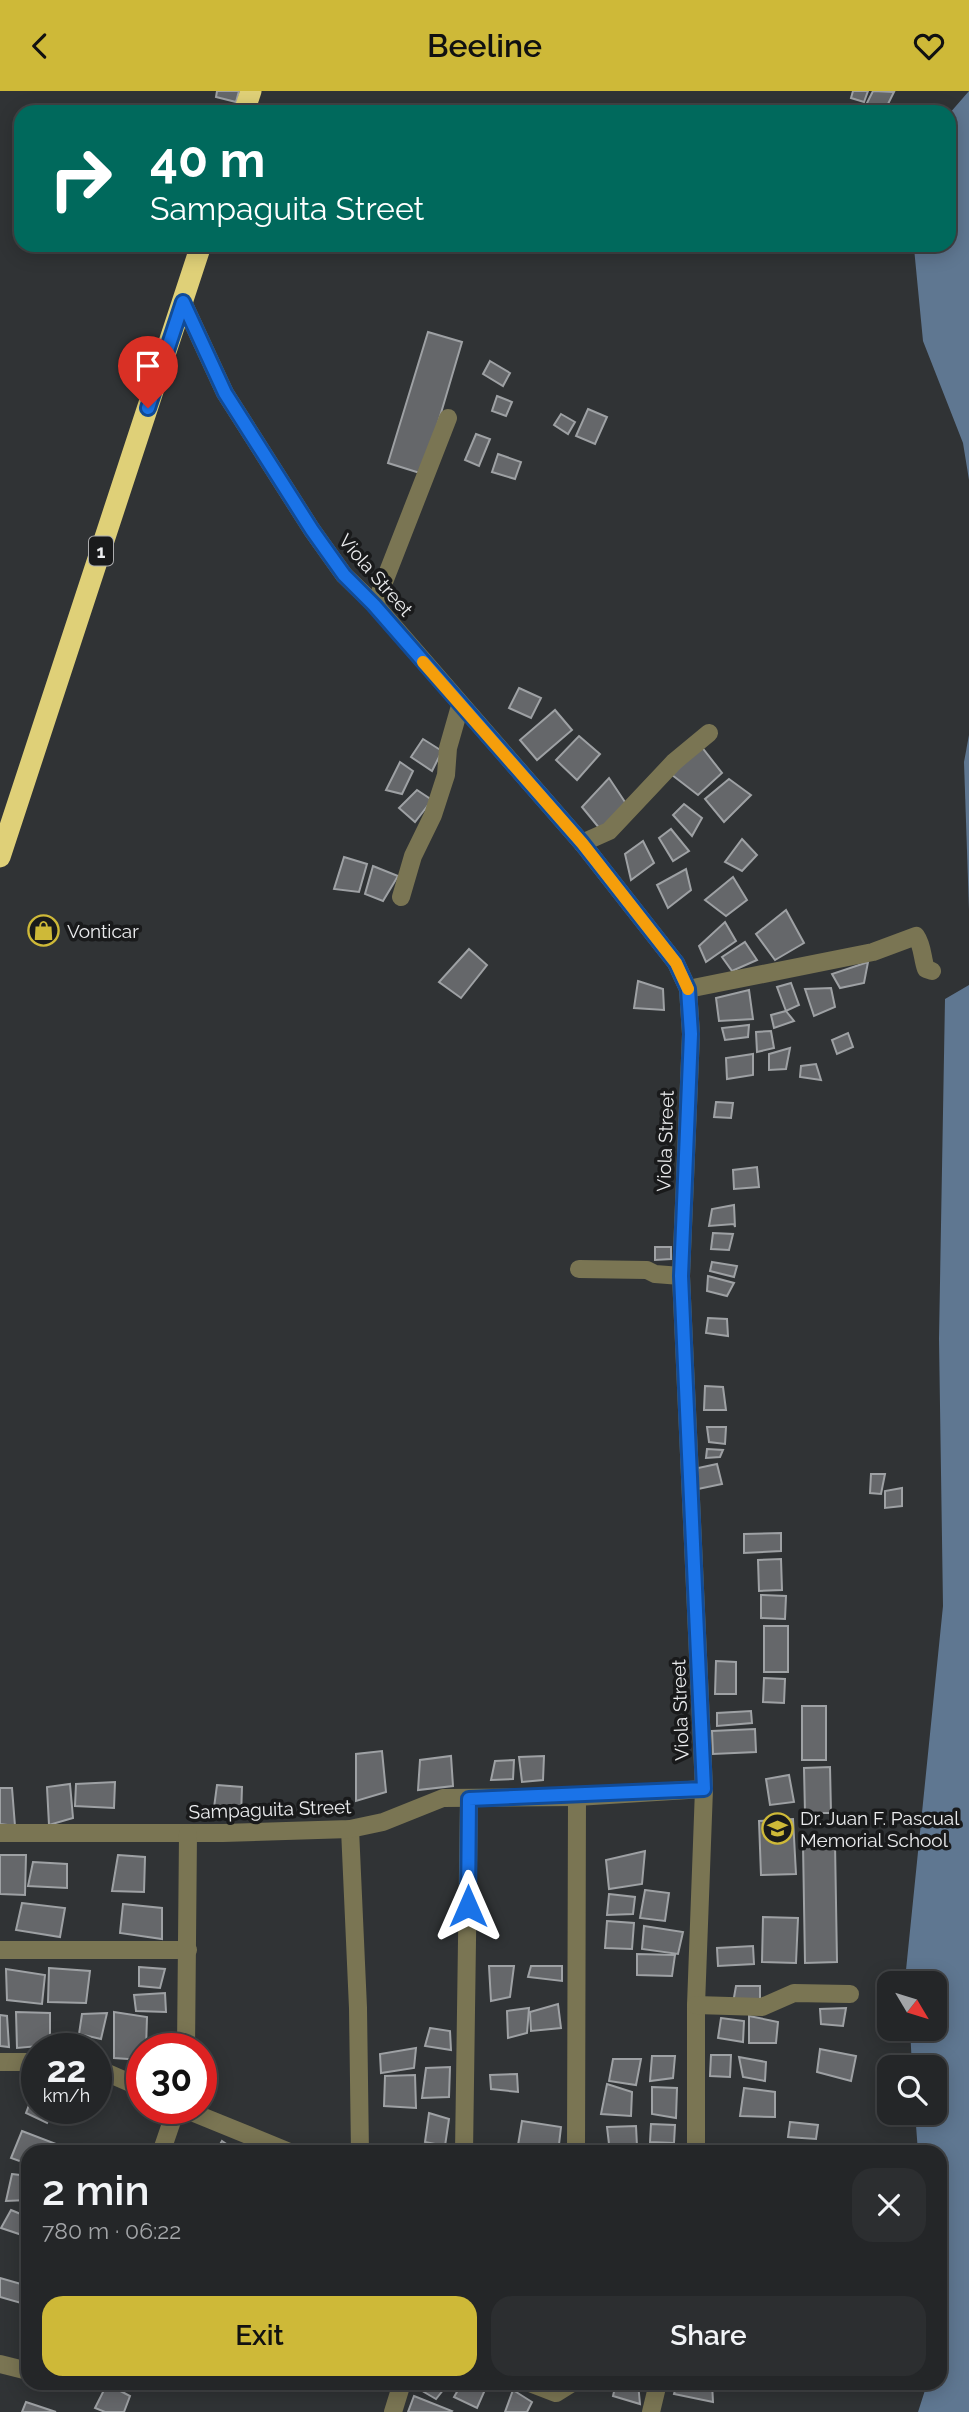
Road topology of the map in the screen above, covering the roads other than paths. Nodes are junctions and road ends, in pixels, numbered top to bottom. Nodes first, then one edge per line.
1 (199, 252) edge
2 (183, 302) junction
3 (448, 418) dead end
4 (374, 605) junction
5 (460, 706) junction
6 (709, 733) dead end
7 (582, 843) junction
8 (0, 857) edge
9 (401, 897) dead end
10 (932, 971) dead end
11 (688, 989) junction
12 (579, 1269) dead end
13 (681, 1276) junction
14 (704, 1789) junction
15 (577, 1797) junction
16 (469, 1799) junction
17 (350, 1829) junction
18 (0, 1833) edge
19 (188, 1833) junction
20 (0, 1950) edge
21 (188, 1951) junction
22 (850, 1994) dead end
23 (696, 2005) junction
24 (186, 2033) edge
25 (21, 2064) edge
26 (1, 2067) edge
27 (217, 2122) edge
28 (171, 2124) edge
29 (164, 2145) edge
30 (272, 2145) edge
31 (360, 2145) edge
32 (464, 2145) edge
33 (576, 2145) edge
34 (696, 2145) edge
35 (0, 2364) edge
36 (21, 2369) edge
37 (400, 2390) edge
38 (656, 2390) edge
39 (393, 2412) edge
40 (651, 2412) edge

1 - 2 highway, 1
2 - 4 street, Viola Street
2 - 8 highway, 1
3 - 4 street
4 - 5 street, Viola Street
5 - 7 street, Viola Street
5 - 9 street
6 - 7 street
7 - 11 street, Viola Street
10 - 11 street
11 - 13 street, Viola Street
12 - 13 street
13 - 14 street, Viola Street
14 - 15 street, Sampaguita Street
14 - 23 street, Viola Street
15 - 16 street, Sampaguita Street
15 - 33 street
16 - 17 street, Sampaguita Street
16 - 32 street
17 - 19 street, Sampaguita Street
17 - 31 street
18 - 19 street, Sampaguita Street
19 - 21 street
20 - 21 street
21 - 24 street
22 - 23 street
23 - 34 street, Viola Street
25 - 26 street
27 - 30 street
28 - 29 street
35 - 36 street
37 - 39 street
38 - 40 street

